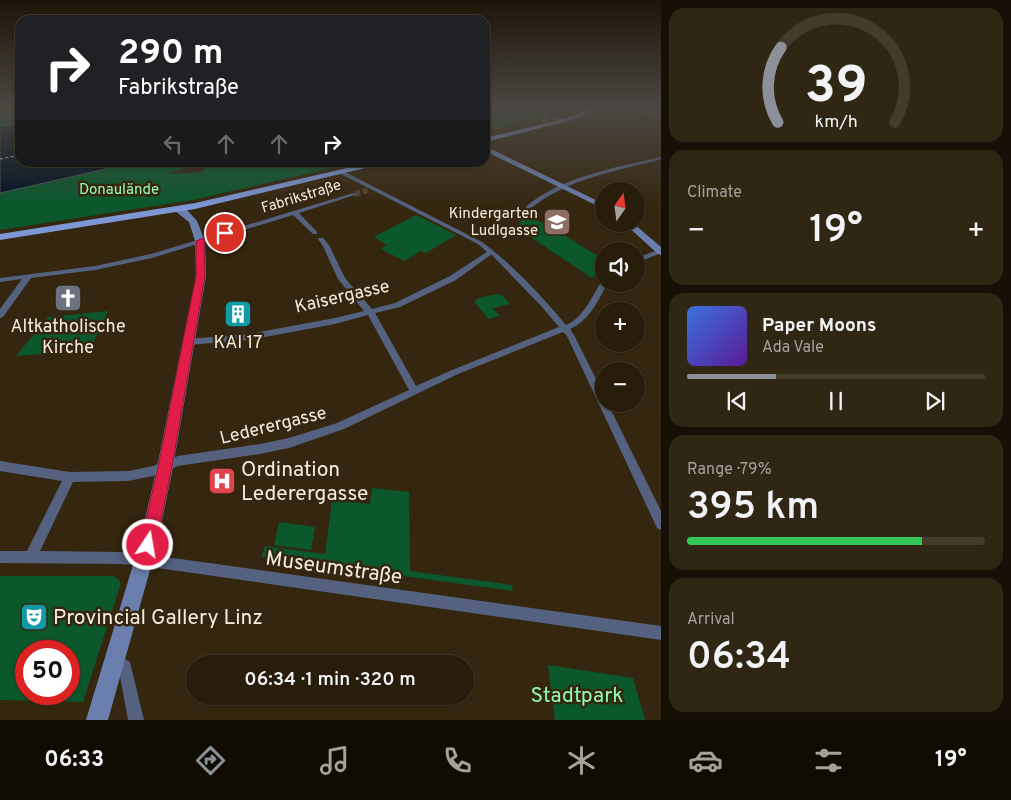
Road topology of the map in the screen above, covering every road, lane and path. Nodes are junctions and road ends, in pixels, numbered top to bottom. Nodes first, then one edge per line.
1 (490, 145) edge
2 (490, 151) edge
3 (661, 158) edge
4 (366, 167) edge
5 (343, 173) junction
6 (561, 185) junction
7 (355, 194) tunnel mouth
8 (595, 202) edge
9 (202, 204) junction
10 (178, 209) junction
11 (294, 212) junction
12 (521, 215) dead end
13 (193, 221) junction
14 (637, 232) edge
15 (0, 237) edge
16 (201, 245) junction
17 (661, 252) edge
18 (493, 253) junction
19 (645, 257) edge
20 (28, 277) junction
21 (0, 280) edge
22 (599, 292) edge
23 (370, 312) junction
24 (0, 315) edge
25 (566, 328) junction
26 (188, 342) junction
27 (414, 391) junction
28 (0, 466) edge
29 (165, 467) junction
30 (70, 477) junction
31 (661, 524) edge
32 (0, 557) edge
33 (31, 558) junction
34 (144, 560) junction
35 (661, 633) edge
36 (115, 660) junction
37 (97, 720) edge
38 (136, 720) edge

1 - 6 main road
2 - 6 main road
3 - 6 street
4 - 5 main road
5 - 9 main road
5 - 18 street
6 - 8 main road
6 - 12 street
7 - 11 street, Fabrikstraße
9 - 10 main road
9 - 13 main road
10 - 13 main road
10 - 15 main road
11 - 16 street, Fabrikstraße
11 - 23 street
13 - 16 main road
14 - 17 main road
16 - 20 street, Fabrikstraße
16 - 26 main road
17 - 19 street
18 - 23 street, Kaisergasse
18 - 25 street
20 - 21 street, Fabrikstraße
20 - 24 street
22 - 25 street, Lederergasse
23 - 26 street, Kaisergasse
23 - 27 street
25 - 27 street, Lederergasse
25 - 31 street
26 - 29 main road
27 - 29 street, Lederergasse
28 - 30 street, Lederergasse
29 - 30 street, Lederergasse
29 - 34 main road
30 - 33 street
32 - 33 street, Museumstraße
33 - 34 street, Museumstraße
34 - 35 street, Museumstraße
34 - 36 main road
36 - 37 main road
36 - 38 street

